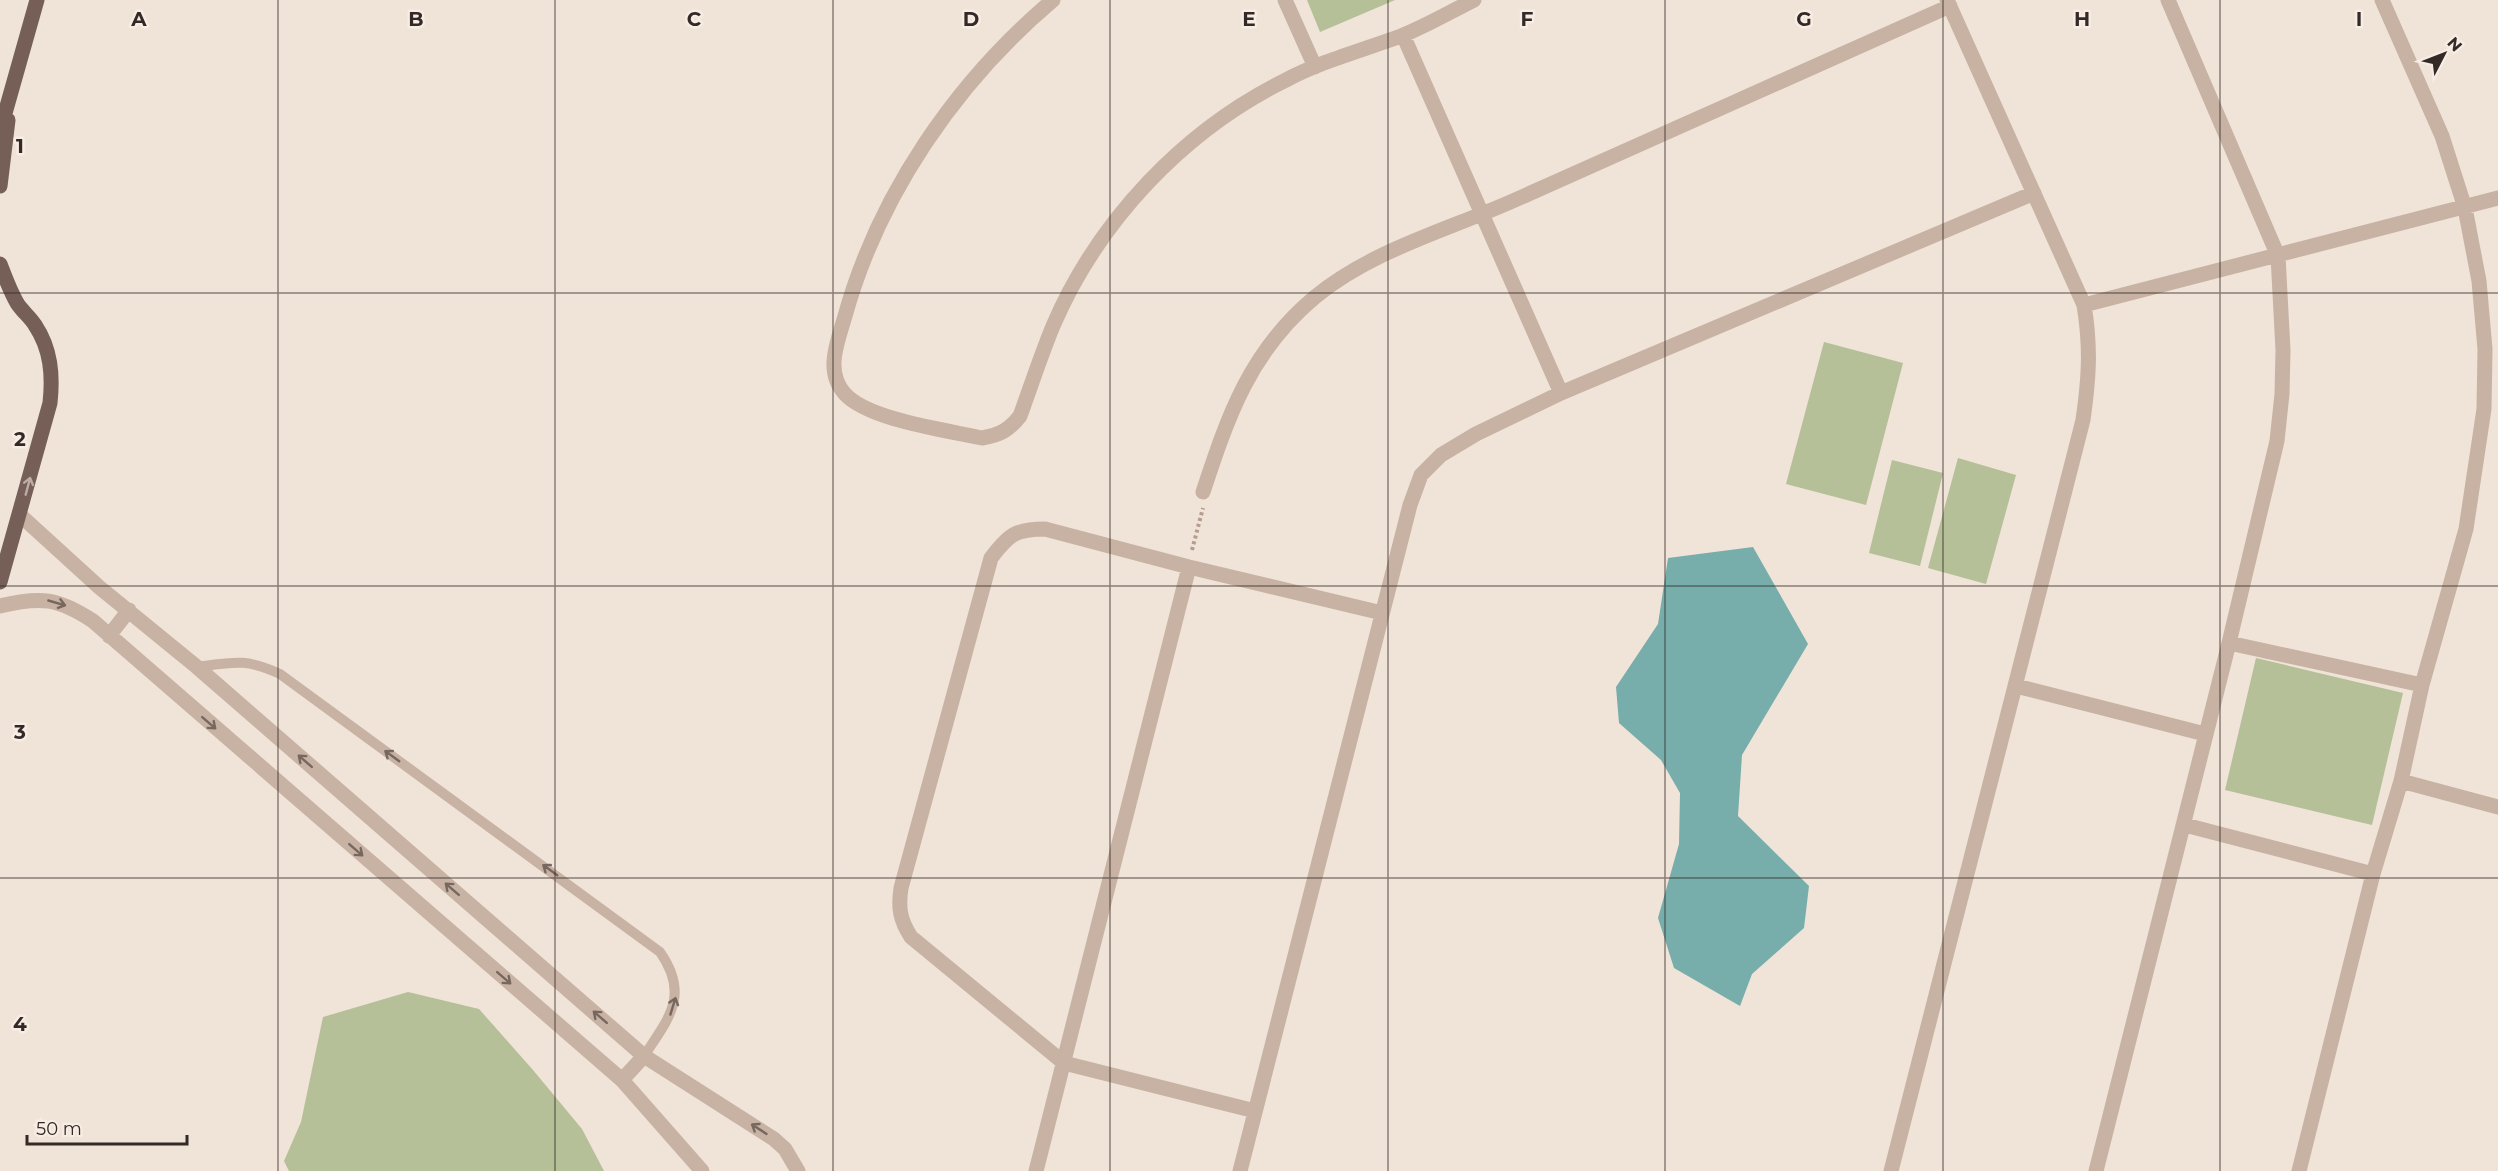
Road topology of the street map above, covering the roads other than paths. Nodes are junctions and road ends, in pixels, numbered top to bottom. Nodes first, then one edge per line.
1 (37, 0) edge
2 (1053, 0) edge
3 (1286, 0) edge
4 (1474, 0) edge
5 (2168, 0) edge
6 (2382, 0) edge
7 (1949, 3) edge
8 (1403, 34) junction
9 (1316, 67) junction
10 (9, 102) junction
11 (0, 131) edge
12 (0, 186) edge
13 (2034, 193) junction
14 (2498, 198) edge
15 (2465, 208) junction
16 (1481, 215) junction
17 (2278, 256) junction
18 (0, 264) edge
19 (0, 298) edge
20 (18, 305) junction
21 (2084, 305) junction
22 (1561, 393) junction
23 (1203, 492) road end
24 (20, 515) junction
25 (1190, 567) junction
26 (0, 582) edge
27 (0, 606) edge
28 (129, 610) junction
29 (1382, 613) junction
30 (109, 636) junction
31 (2229, 643) junction
32 (197, 667) junction
33 (2422, 685) junction
34 (2016, 686) junction
35 (2205, 734) junction
36 (2401, 781) junction
37 (2498, 807) edge
38 (2185, 825) junction
39 (2373, 874) junction
40 (644, 1056) junction
41 (1064, 1062) junction
42 (622, 1080) junction
43 (1255, 1111) junction
44 (702, 1171) edge
45 (798, 1171) edge
46 (1036, 1171) edge
47 (1240, 1171) edge
48 (1891, 1171) edge
49 (2096, 1171) edge
50 (2300, 1171) edge

1 - 10 main road
2 - 9 street
3 - 9 street
4 - 8 street
5 - 17 street
6 - 15 street
7 - 13 street
7 - 16 street
8 - 9 street
8 - 16 street
10 - 11 main road
10 - 12 main road
13 - 21 street
13 - 22 street
14 - 15 street
15 - 17 street
15 - 33 street
16 - 22 street
16 - 23 street
17 - 21 street
17 - 31 street
18 - 20 main road
19 - 20 main road
24 -> 20 main road
21 - 34 street
22 - 29 street
24 - 26 main road
24 - 28 street
25 - 29 street
25 - 41 street
25 - 41 street
27 -> 30 street
28 - 30 street
28 - 32 street
29 - 43 street
30 -> 42 street
31 - 33 street
31 - 35 street
40 -> 32 street
40 -> 32 lane
33 - 36 street
34 - 35 street
34 - 48 street
35 - 38 street
36 - 37 street
36 - 39 street
38 - 39 street
38 - 49 street
39 - 50 street
40 - 42 street
45 -> 40 street
41 - 43 street
41 - 46 street
42 - 44 street
43 - 47 street

